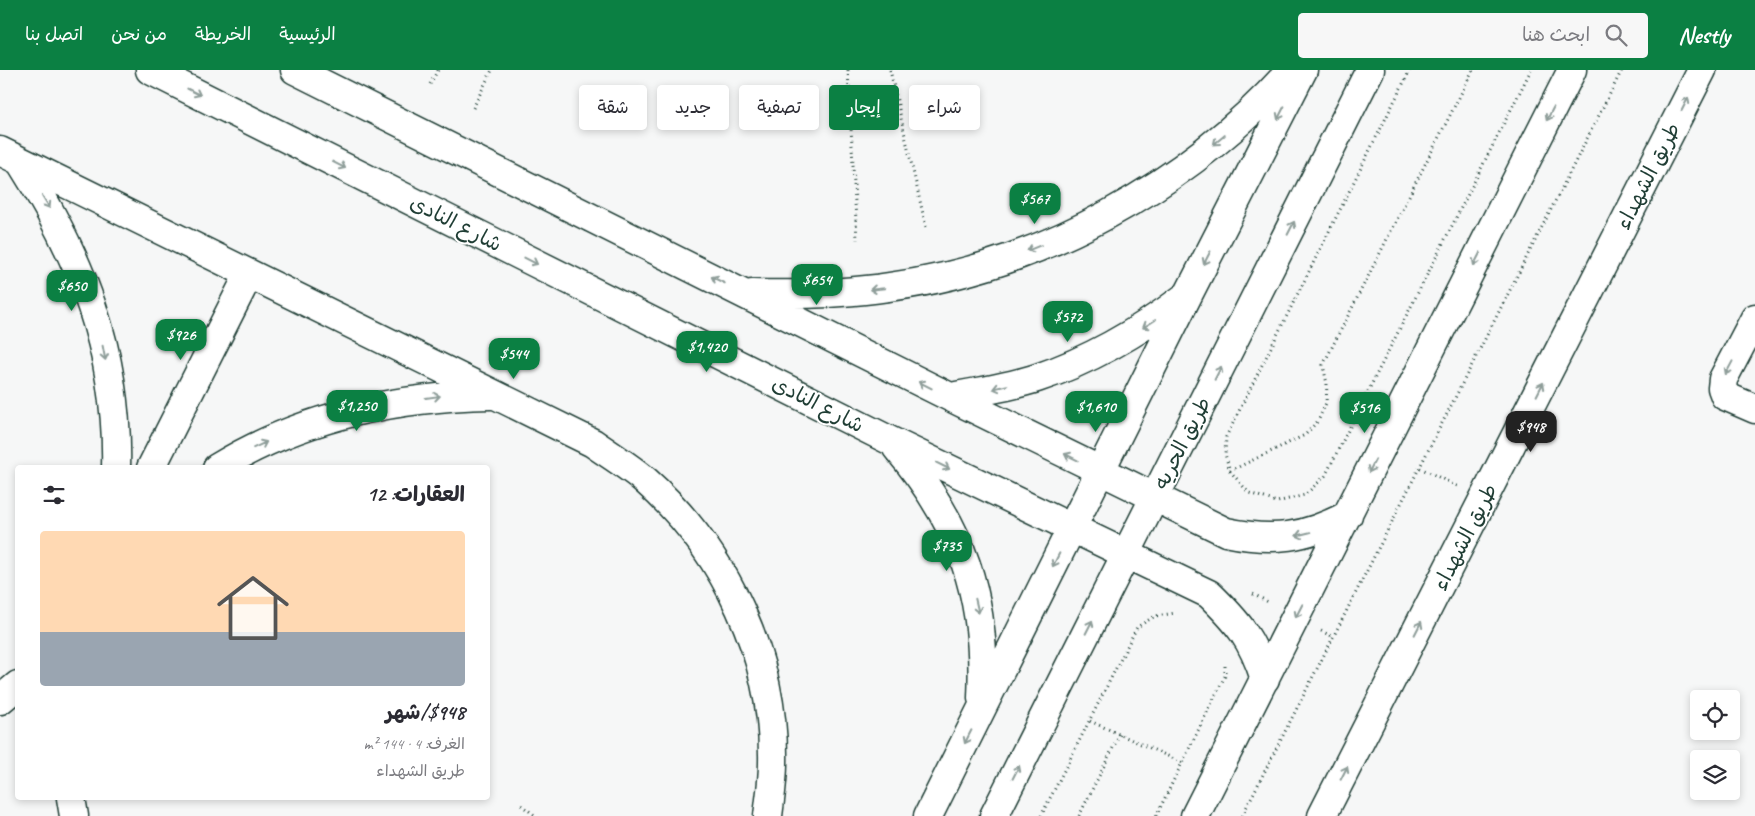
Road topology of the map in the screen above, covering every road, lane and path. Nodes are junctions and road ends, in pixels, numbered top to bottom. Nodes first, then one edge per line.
1 (150, 70) edge
2 (295, 70) edge
3 (438, 70) edge
4 (492, 70) edge
5 (848, 70) edge
6 (890, 70) edge
7 (1291, 70) edge
8 (1303, 70) edge
9 (1370, 70) edge
10 (1410, 70) edge
11 (1473, 70) edge
12 (1532, 70) edge
13 (1572, 70) edge
14 (1622, 70) edge
15 (1702, 70) edge
16 (430, 84) dead end
17 (473, 108) dead end
18 (10, 156) edge
19 (926, 227) dead end
20 (856, 240) dead end
21 (249, 274) junction
22 (746, 294) junction
23 (1188, 295) junction
24 (1754, 324) edge
25 (495, 395) junction
26 (950, 397) junction
27 (1755, 409) edge
28 (891, 441) junction
29 (116, 465) edge
30 (153, 465) edge
31 (222, 465) edge
32 (1420, 468) junction
33 (1101, 471) junction
34 (1230, 471) junction
35 (1461, 488) dead end
36 (1154, 498) junction
37 (1348, 515) junction
38 (1072, 528) junction
39 (1126, 554) junction
40 (1183, 615) dead end
41 (1225, 661) dead end
42 (1265, 678) junction
43 (15, 688) edge
44 (0, 700) edge
45 (981, 709) junction
46 (1090, 721) junction
47 (1120, 734) junction
48 (1183, 763) junction
49 (71, 800) edge
50 (521, 806) dead end
51 (74, 816) edge
52 (536, 816) edge
53 (768, 816) edge
54 (928, 816) edge
55 (994, 816) edge
56 (1041, 816) edge
57 (1079, 816) edge
58 (1156, 816) edge
59 (1195, 816) edge
60 (1242, 816) edge
61 (1322, 816) edge

1 -> 28 street, شارع النادى
22 -> 2 street
3 - 16 path
4 - 17 path
5 - 20 path
6 - 19 path
7 -> 22 street
8 -> 23 street
36 -> 9 street, طريق الحريه
10 - 34 path
11 - 34 path
12 - 34 path
13 -> 37 street
14 - 32 path
61 -> 15 street, طريق الشهداء
18 - 21 street
18 -> 29 street
21 - 25 street
21 - 30 street
26 -> 22 street
23 -> 26 street
23 - 33 street
24 -> 27 street
31 -> 25 street
25 - 53 street
33 -> 26 street
28 -> 38 street, شارع النادى
28 -> 45 street
32 - 35 path
32 - 60 path
33 - 36 street
33 - 38 street
37 -> 36 street
36 - 39 street, طريق الحريه
37 -> 42 street
38 - 39 street, شارع النادى
38 -> 45 street
39 - 42 street, شارع النادى
55 -> 39 street, طريق الحريه
40 - 46 path
41 - 48 path
42 - 59 street
43 - 44 street
45 -> 54 street
46 - 47 path
46 - 56 path
47 - 48 path
47 - 57 path
48 - 58 path
49 - 51 street
50 - 52 path

